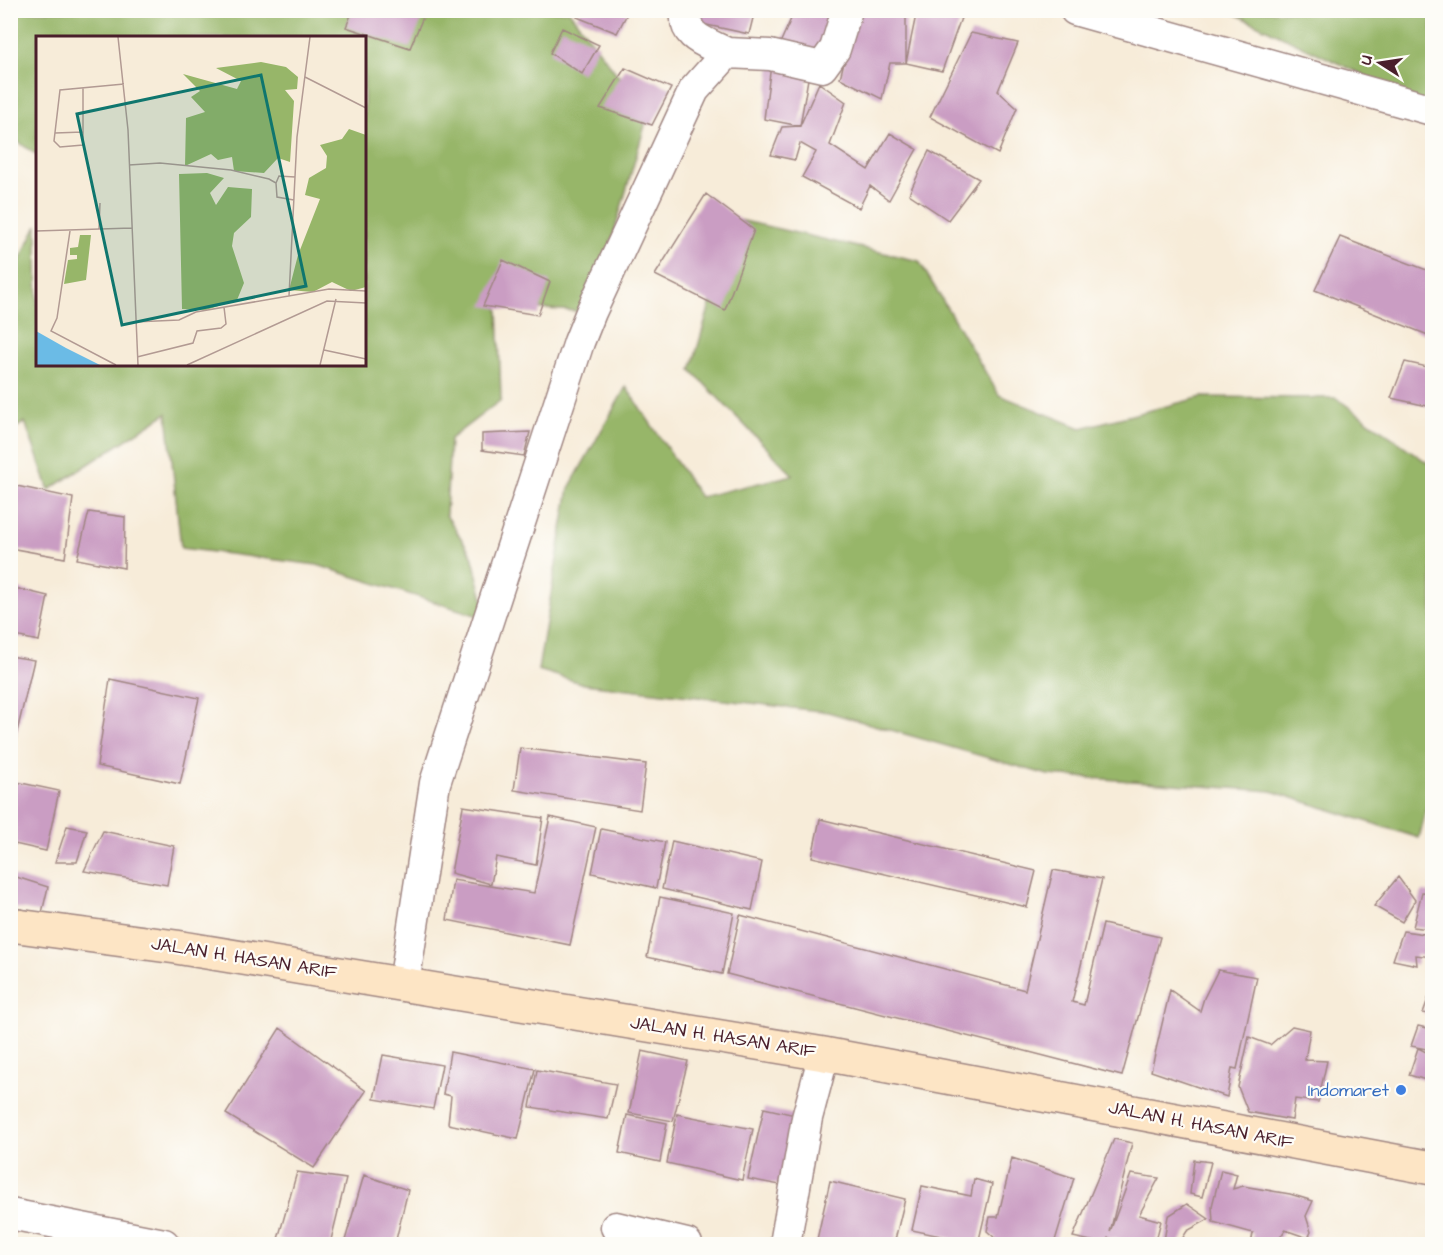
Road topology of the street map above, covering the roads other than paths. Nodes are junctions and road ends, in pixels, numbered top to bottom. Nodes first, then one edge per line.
1 (687, 10) edge
2 (847, 10) edge
3 (1075, 10) edge
4 (727, 53) junction
5 (1432, 110) edge
6 (10, 925) edge
7 (404, 984) junction
8 (824, 1054) junction
9 (1432, 1168) edge
10 (10, 1214) edge
11 (616, 1227) dead end
12 (131, 1241) edge
13 (164, 1245) edge
14 (687, 1245) edge
15 (785, 1245) edge

1 - 4 street
2 - 4 street
3 - 5 street
4 - 7 street
6 - 7 main road, JALAN H. HASAN ARIF
7 - 8 main road, JALAN H. HASAN ARIF
8 - 9 main road, JALAN H. HASAN ARIF
8 - 15 street
10 - 12 street
11 - 14 street
12 - 13 street

